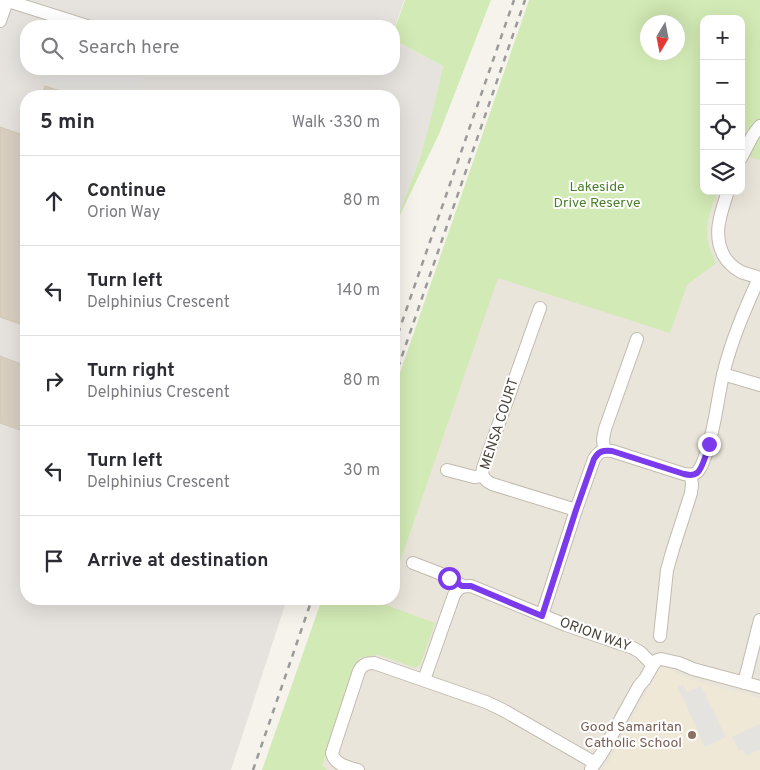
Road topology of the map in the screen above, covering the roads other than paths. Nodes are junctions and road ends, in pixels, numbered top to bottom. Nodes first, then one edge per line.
1 (6, 0) edge
2 (68, 20) edge
3 (0, 21) edge
4 (760, 126) edge
5 (745, 151) edge
6 (727, 195) edge
7 (759, 278) edge
8 (540, 308) dead end
9 (637, 340) dead end
10 (723, 374) junction
11 (760, 385) edge
12 (604, 450) junction
13 (447, 470) dead end
14 (691, 475) junction
15 (483, 476) junction
16 (576, 510) junction
17 (413, 563) dead end
18 (462, 586) junction
19 (542, 616) junction
20 (760, 620) edge
21 (660, 636) dead end
22 (650, 663) junction
23 (424, 680) junction
24 (744, 683) junction
25 (760, 687) edge
26 (593, 766) edge
27 (358, 770) edge

1 - 2 street
1 - 3 street
4 - 5 street
6 - 7 street
7 - 10 street
8 - 15 street, MENSA COURT
9 - 12 street
10 - 11 street
10 - 14 street
12 - 14 street
12 - 16 street
13 - 15 street
14 - 21 street
15 - 16 street, MENSA COURT
16 - 19 street
17 - 18 street, ORION WAY
18 - 19 street, ORION WAY
18 - 23 street
19 - 22 street, ORION WAY
20 - 24 street
22 - 24 street
22 - 26 street
23 - 26 street
23 - 27 street
24 - 25 street

